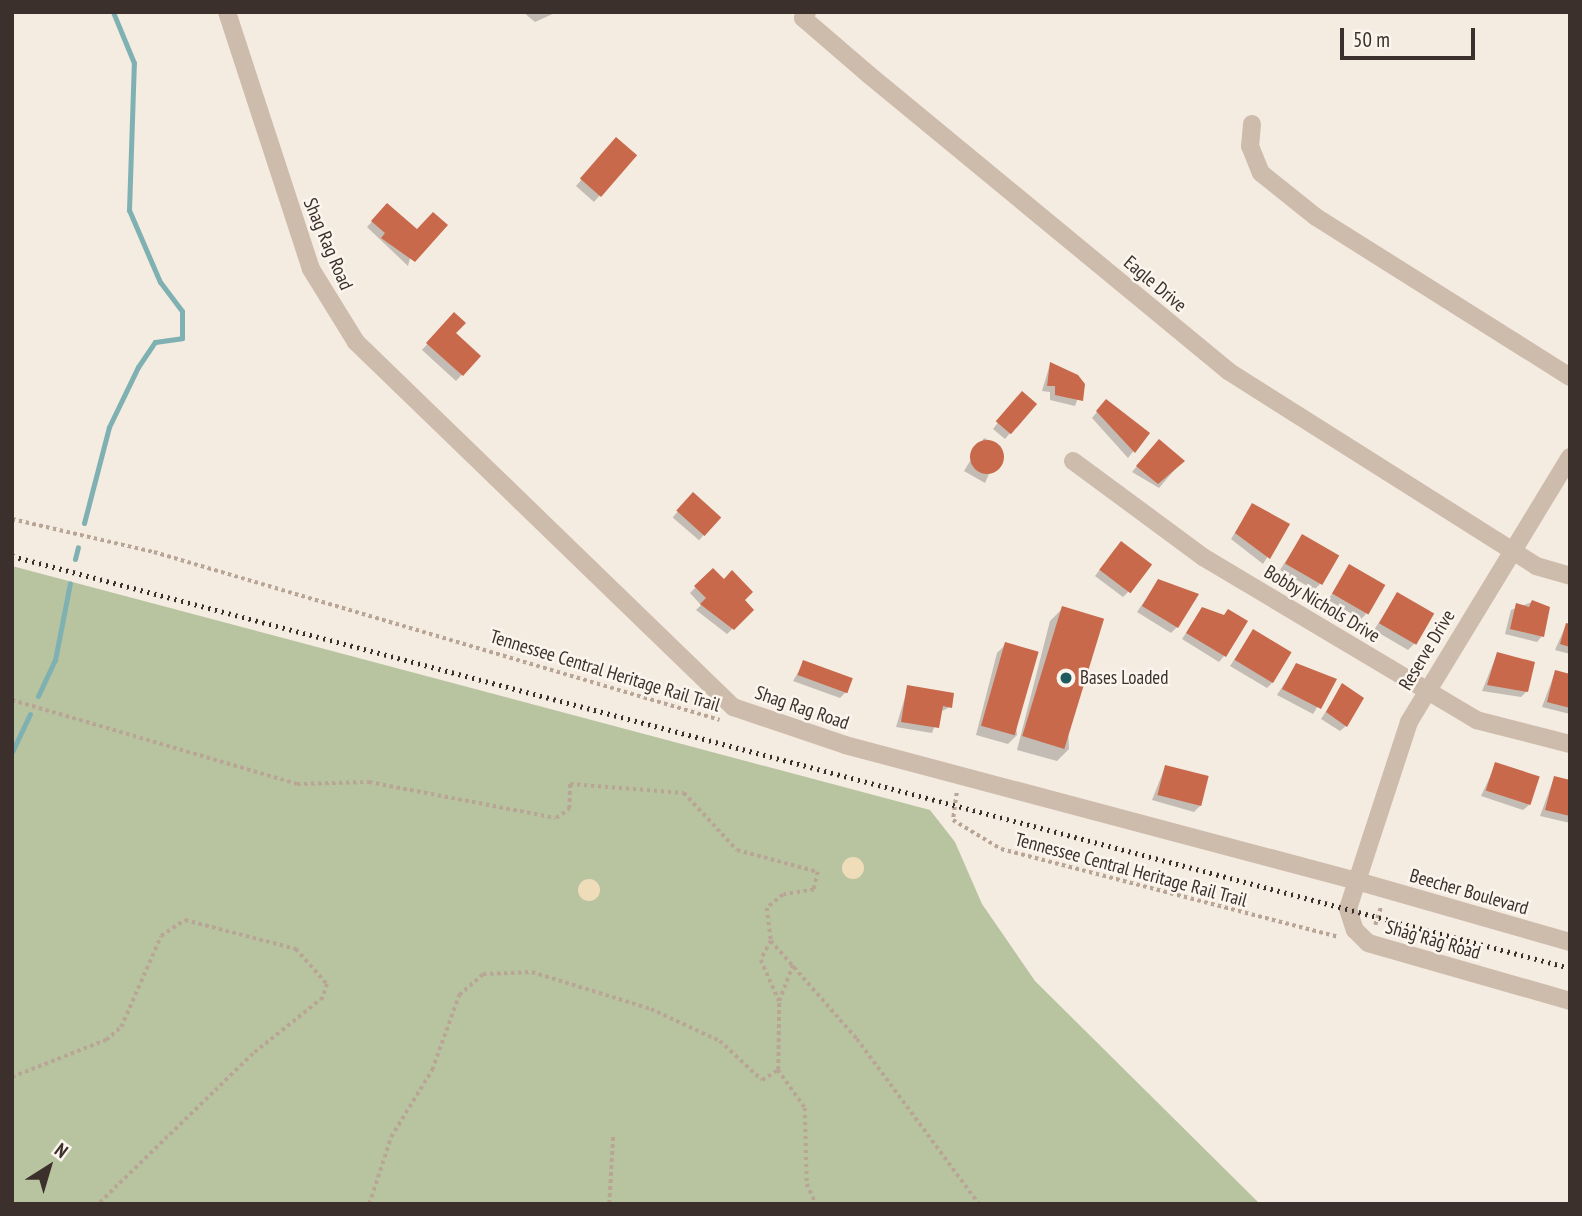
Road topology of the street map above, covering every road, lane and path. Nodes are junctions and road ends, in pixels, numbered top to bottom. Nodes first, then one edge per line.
1 (227, 12) edge
2 (807, 12) edge
3 (1252, 124) dead end
4 (1570, 377) edge
5 (1570, 457) edge
6 (1073, 461) dead end
7 (12, 519) edge
8 (1511, 550) junction
9 (1570, 576) edge
10 (1426, 690) junction
11 (12, 700) edge
12 (727, 722) dead end
13 (1570, 744) edge
14 (945, 787) dead end
15 (1357, 881) junction
16 (1395, 908) dead end
17 (771, 941) junction
18 (1570, 942) edge
19 (1368, 943) junction
20 (793, 965) junction
21 (1570, 1000) edge
22 (779, 1001) junction
23 (778, 1070) junction
24 (12, 1077) edge
25 (613, 1134) dead end
26 (99, 1204) edge
27 (369, 1204) edge
28 (608, 1204) edge
29 (816, 1204) edge
30 (979, 1204) edge

1 - 15 street, Shag Rag Road
2 - 8 street, Eagle Drive
3 - 4 street
5 - 8 street, Reserve Drive
6 - 10 street, Bobby Nichols Drive
7 - 12 path, Tennessee Central Heritage Rail Trail
8 - 9 street
8 - 10 street, Reserve Drive
10 - 13 street, Bobby Nichols Drive
10 - 15 street, Reserve Drive
11 - 17 path
14 - 19 path, Tennessee Central Heritage Rail Trail
15 - 18 street, Beecher Boulevard
15 - 19 street, Shag Rag Road
16 - 19 path
17 - 20 path
17 - 22 path
19 - 21 street, Shag Rag Road
20 - 22 path
20 - 30 path
22 - 23 path
23 - 27 path
23 - 29 path
24 - 26 path
25 - 28 path

